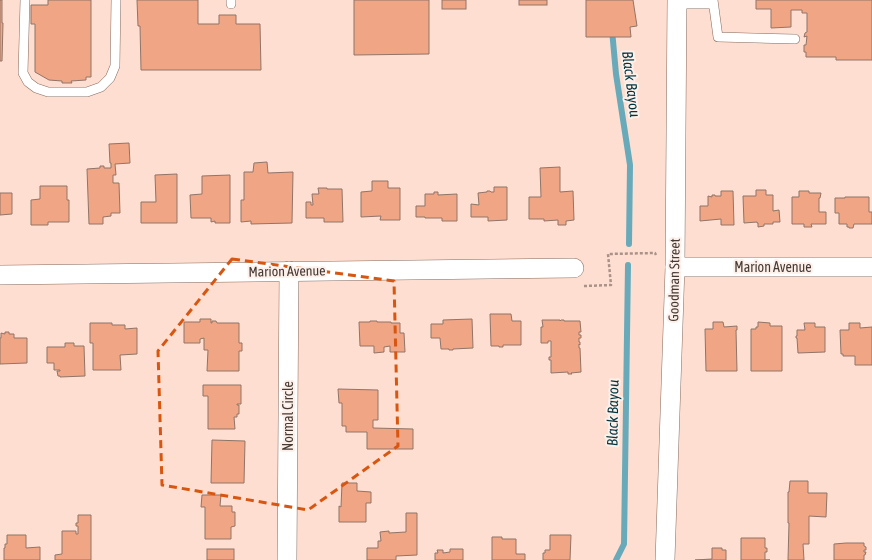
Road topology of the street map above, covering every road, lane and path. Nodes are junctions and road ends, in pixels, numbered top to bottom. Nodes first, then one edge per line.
1 (25, 0) edge
2 (116, 0) edge
3 (677, 2) edge
4 (713, 2) edge
5 (794, 39) dead end
6 (656, 261) dead end
7 (675, 267) junction
8 (872, 267) edge
9 (574, 268) joint
10 (289, 272) junction
11 (0, 275) edge
12 (287, 560) edge
13 (665, 560) edge

1 - 2 lane
3 - 4 lane
3 - 7 street, Goodman Street
4 - 5 lane
6 - 9 path
7 - 8 street, Marion Avenue
7 - 13 street, Goodman Street
9 - 10 street, Marion Avenue
10 - 11 street, Marion Avenue
10 - 12 street, Normal Circle

